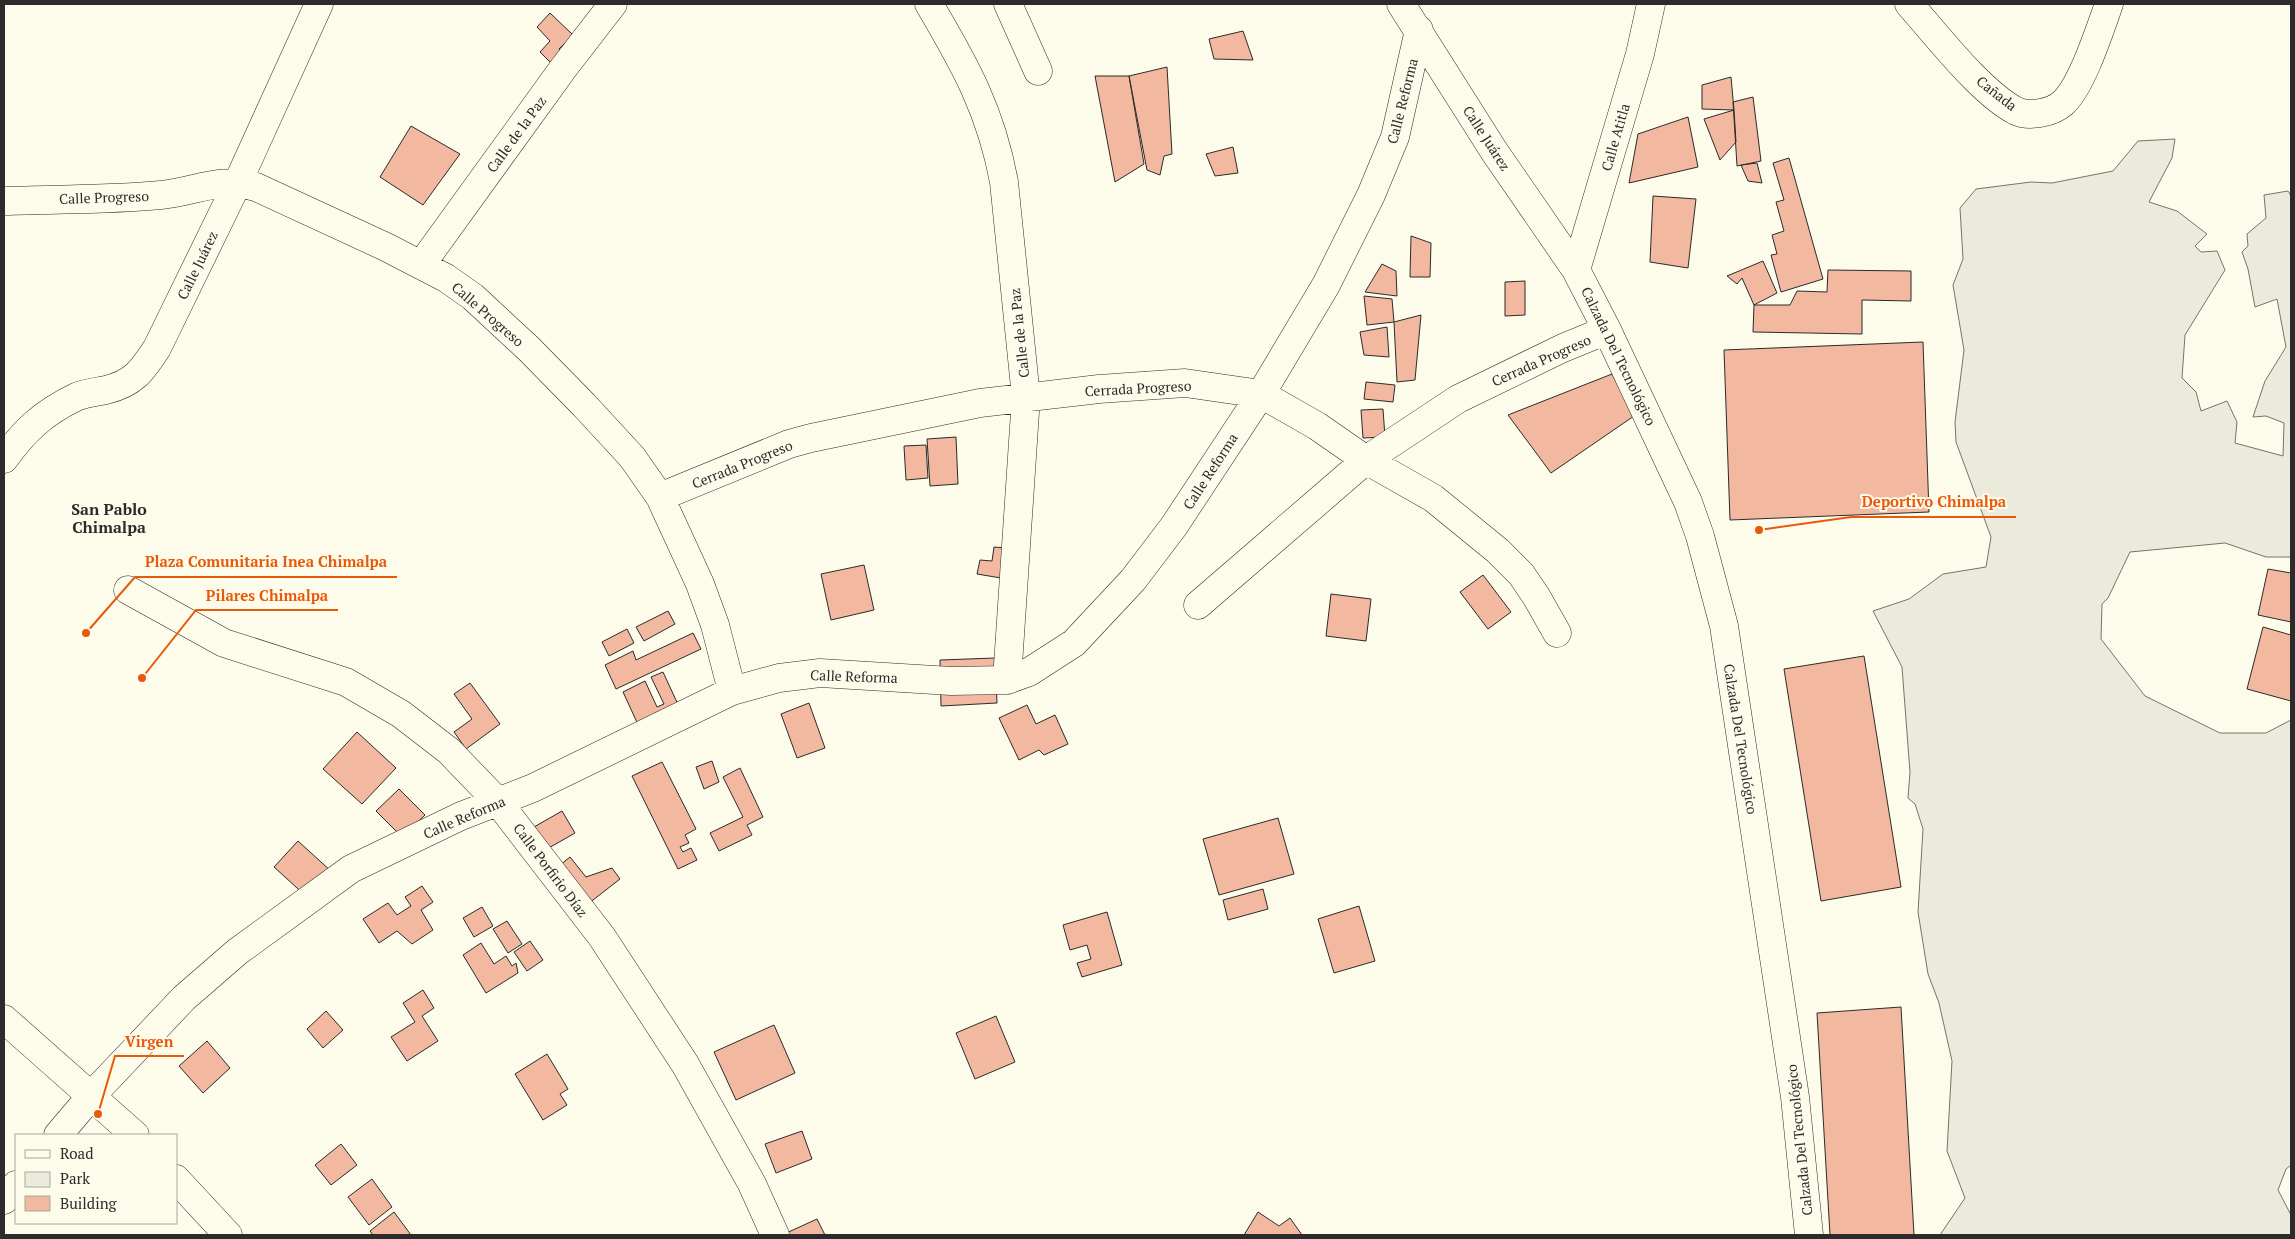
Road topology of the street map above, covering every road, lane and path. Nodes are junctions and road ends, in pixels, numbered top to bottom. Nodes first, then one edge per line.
1 (319, 4) edge
2 (613, 4) edge
3 (929, 4) edge
4 (1008, 4) edge
5 (1401, 4) edge
6 (1651, 4) edge
7 (1909, 4) edge
8 (2109, 4) edge
9 (1419, 30) junction
10 (1038, 72) dead end
11 (238, 182) junction
12 (4, 201) edge
13 (421, 265) junction
14 (1576, 270) junction
15 (1607, 330) junction
16 (1261, 394) junction
17 (1026, 397) junction
18 (4, 459) edge
19 (1366, 460) junction
20 (660, 497) junction
21 (128, 590) dead end
22 (1198, 605) dead end
23 (1557, 633) dead end
24 (1007, 680) junction
25 (732, 691) junction
26 (498, 802) junction
27 (4, 1019) edge
28 (92, 1095) junction
29 (59, 1134) edge
30 (134, 1134) edge
31 (178, 1181) edge
32 (15, 1186) edge
33 (4, 1200) edge
34 (228, 1235) edge
35 (775, 1235) edge
36 (1809, 1235) edge

1 - 11 street, Calle Juárez
2 - 13 street, Calle de la Paz
3 - 17 street, Calle de la Paz
4 - 10 street
5 - 9 street, Calle Juárez
6 - 14 street, Calle Atitla
7 - 8 street, Cañada
9 - 14 street, Calle Juárez
9 - 16 street, Calle Reforma
11 - 12 street, Calle Progreso
11 - 13 street, Calle Progreso
11 - 18 street, Calle Juárez
13 - 20 street, Calle Progreso
14 - 15 street, Calzada Del Tecnológico
15 - 19 street, Cerrada Progreso
15 - 36 street, Calzada Del Tecnológico
16 - 17 street, Cerrada Progreso
16 - 19 street, Cerrada Progreso
16 - 24 street, Calle Reforma
17 - 20 street, Cerrada Progreso
17 - 24 street, Calle de la Paz
19 - 22 street
19 - 23 street
20 - 25 street, Calle Progreso
21 - 26 street, Calle Porfirio Díaz
24 - 25 street, Calle Reforma
25 - 26 street, Calle Reforma
26 - 28 street, Calle Reforma
26 - 35 street, Calle Porfirio Díaz
27 - 28 street
28 - 29 street, Calle Reforma
28 - 30 street
31 - 34 street
32 - 33 street

